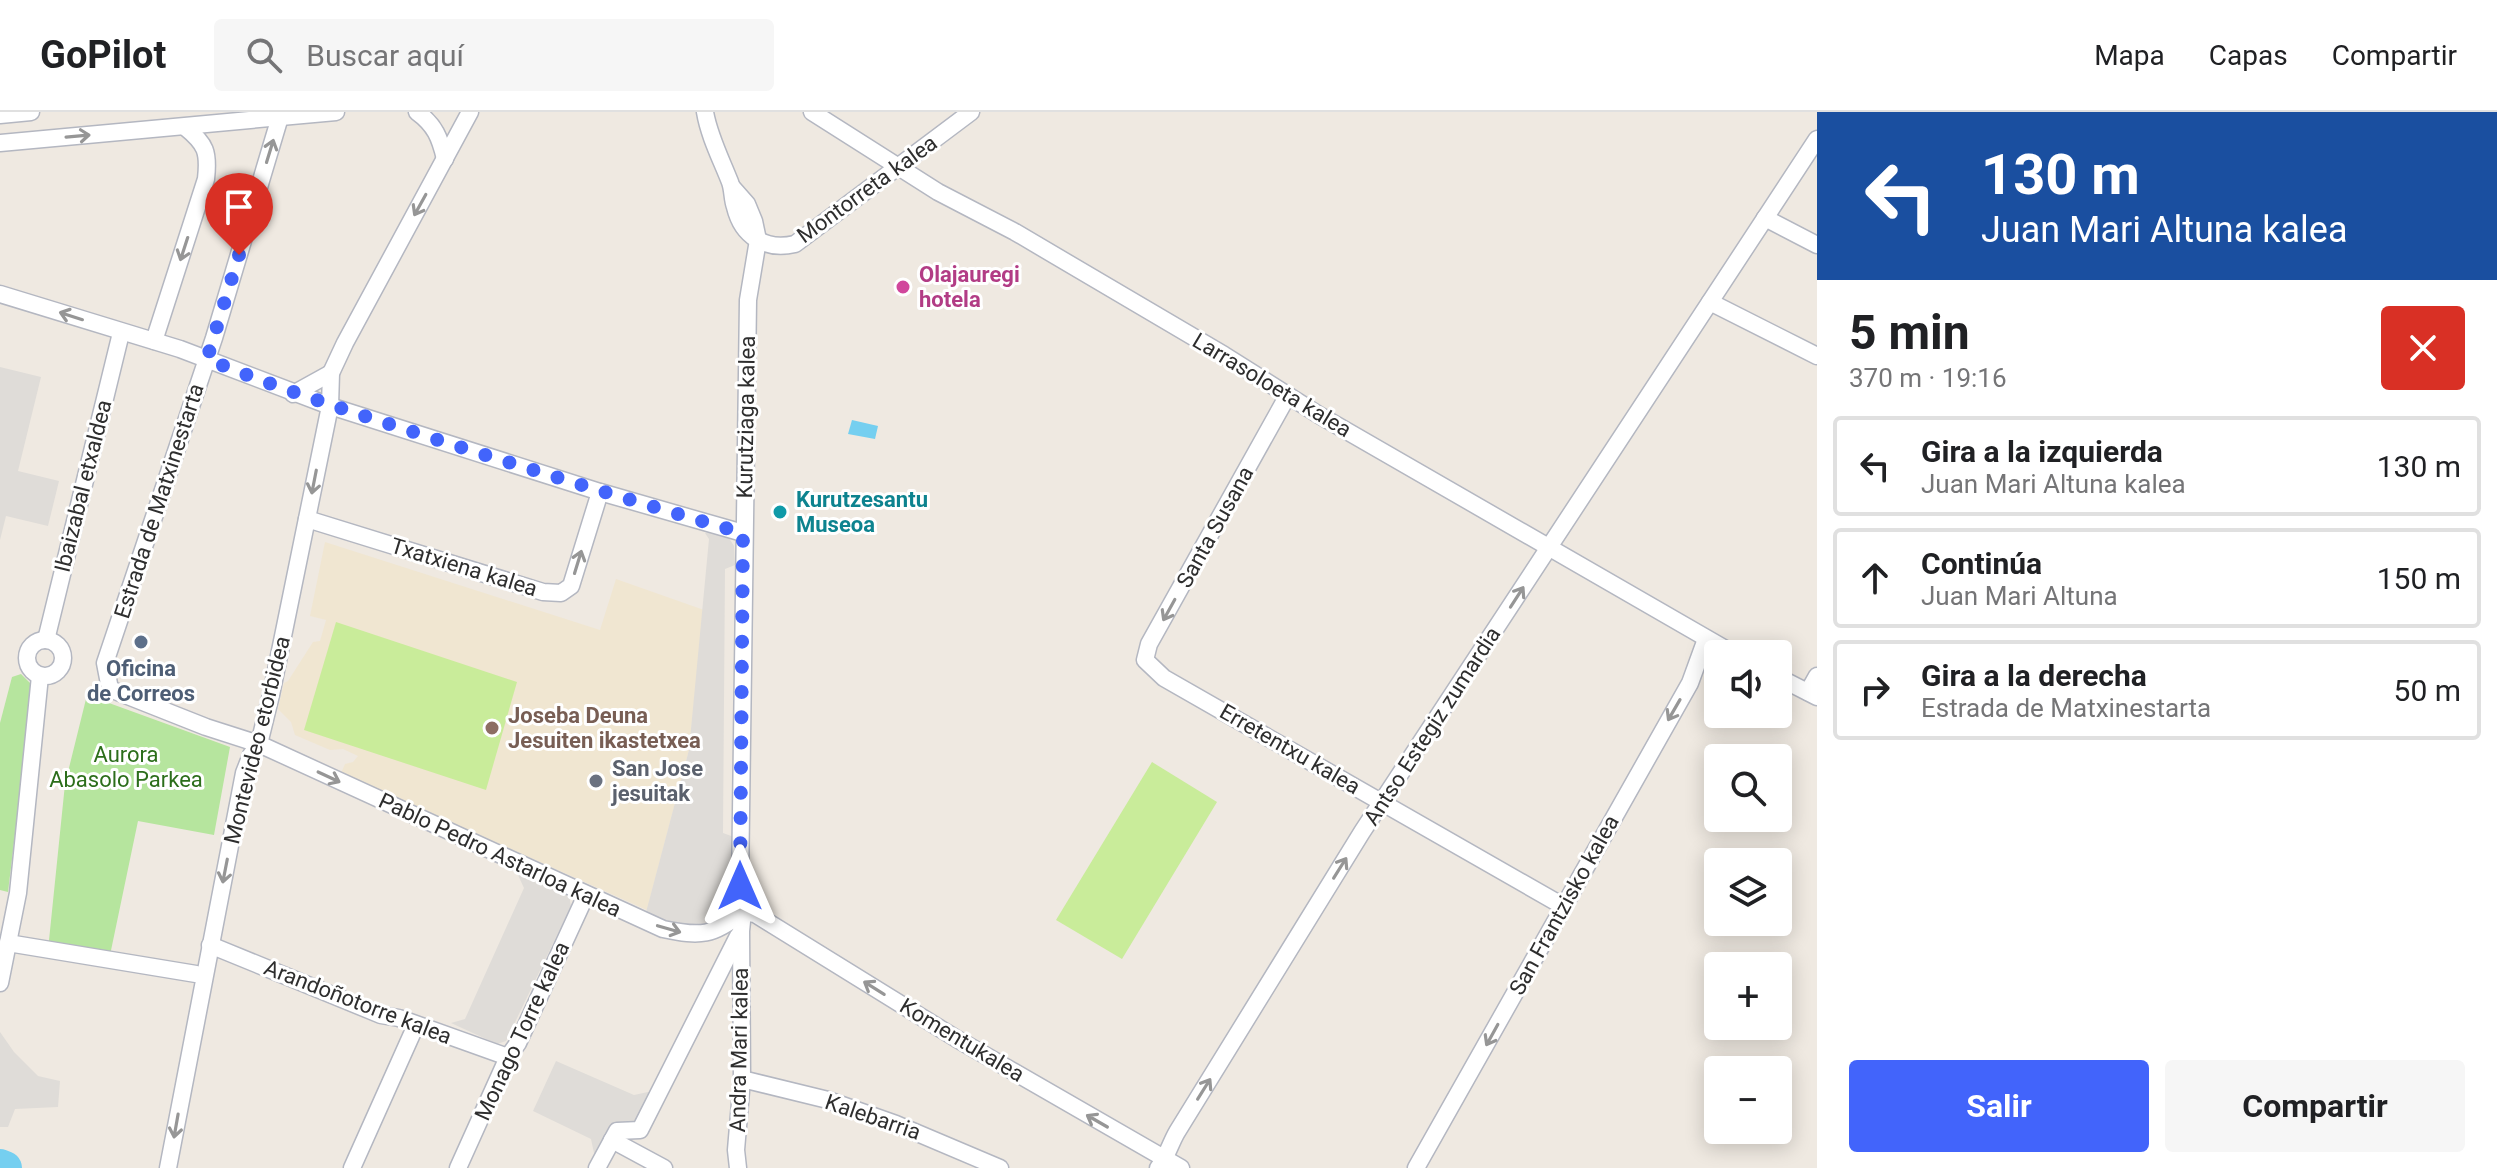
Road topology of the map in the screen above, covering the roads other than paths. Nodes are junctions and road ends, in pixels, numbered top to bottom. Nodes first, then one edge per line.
1 (31, 112) edge
2 (336, 112) edge
3 (417, 112) edge
4 (470, 112) edge
5 (812, 112) edge
6 (971, 112) edge
7 (0, 115) edge
8 (703, 116) edge
9 (280, 117) junction
10 (185, 127) junction
11 (0, 143) edge
12 (1815, 145) edge
13 (445, 159) junction
14 (896, 167) junction
15 (1765, 218) junction
16 (758, 240) junction
17 (1817, 245) edge
18 (779, 247) junction
19 (750, 287) junction
20 (0, 294) edge
21 (1710, 302) junction
22 (121, 333) junction
23 (154, 341) junction
24 (1817, 356) edge
25 (207, 359) junction
26 (331, 373) junction
27 (293, 394) junction
28 (1288, 395) junction
29 (330, 406) junction
30 (366, 417) junction
31 (325, 429) junction
32 (600, 492) junction
33 (307, 519) junction
34 (743, 533) junction
35 (1549, 548) junction
36 (1706, 639) joint
37 (46, 640) junction
38 (1145, 660) joint
39 (40, 676) junction
40 (1817, 676) edge
41 (1792, 684) edge
42 (1813, 695) edge
43 (259, 744) junction
44 (1382, 803) junction
45 (586, 895) junction
46 (1563, 906) junction
47 (743, 912) junction
48 (741, 931) junction
49 (8, 943) junction
50 (210, 945) junction
51 (196, 974) dead end
52 (0, 983) edge
53 (416, 1025) junction
54 (508, 1057) junction
55 (742, 1079) junction
56 (612, 1140) junction
57 (1162, 1163) edge
58 (168, 1168) edge
59 (352, 1168) edge
60 (458, 1168) edge
61 (597, 1168) edge
62 (664, 1168) edge
63 (738, 1168) edge
64 (1000, 1168) edge
65 (1181, 1168) edge
66 (1416, 1168) edge

1 - 7 street
2 - 9 street
3 - 13 street
4 - 13 street
5 - 14 street, Larrasoloeta kalea
6 - 14 street, Montorreta kalea
8 - 16 street, Kurutziaga kalea
9 - 10 street
25 -> 9 street, Estrada de Matxinestarta
11 -> 10 street
10 -> 23 street
12 - 15 street, Antso Estegiz zumardia
13 -> 26 street
14 - 18 street, Montorreta kalea
14 - 28 street, Larrasoloeta kalea
15 - 17 street
15 - 21 street, Antso Estegiz zumardia
16 - 18 street, Montorreta kalea
16 - 19 street, Kurutziaga kalea
18 - 19 street
19 - 34 street, Kurutziaga kalea
22 -> 20 street
21 - 24 street
21 - 35 street, Antso Estegiz zumardia
22 - 23 street
22 - 37 street, Ibaizabal etxaldea
23 - 25 street
25 - 27 street
25 - 43 street, Estrada de Matxinestarta
26 - 27 street
26 - 29 street, Montevideo etorbidea
27 - 29 street
28 - 35 street, Larrasoloeta kalea
28 -> 38 street, Santa Susana
29 - 30 street
29 - 31 street, Montevideo etorbidea
30 - 31 street
30 - 32 street
31 -> 33 street, Montevideo etorbidea
33 -> 32 street, Txatxiena kalea
32 - 34 street
33 - 43 street, Montevideo etorbidea
34 - 47 street, Kurutziaga kalea
35 - 36 street, Larrasoloeta kalea
44 -> 35 street, Antso Estegiz zumardia
36 -> 46 street, San Frantzisko kalea
37 - 39 street
37 - 39 street
38 - 44 street, Erretentxu kalea
39 - 49 street
40 - 42 street
41 - 42 street
43 -> 45 street, Pablo Pedro Astarloa kalea
43 -> 50 street, Montevideo etorbidea
44 - 46 street, Erretentxu kalea
57 -> 44 street, Antso Estegiz zumardia
45 -> 47 street, Pablo Pedro Astarloa kalea
45 - 54 street, Monago Torre kalea
46 -> 66 street, San Frantzisko kalea
47 - 48 street, Kurutziaga kalea
57 -> 47 street, Komentukalea
48 - 55 street, Andra Mari kalea
48 - 56 street
49 - 51 street
49 - 52 street
50 - 53 street, Arandoñotorre kalea
50 -> 58 street, Montevideo etorbidea
53 - 54 street, Arandoñotorre kalea
53 - 59 street
54 - 60 street, Monago Torre kalea
55 - 63 street, Andra Mari kalea
55 - 64 street, Kalebarria
56 - 61 street
56 - 62 street
57 - 65 street, Komentukalea

